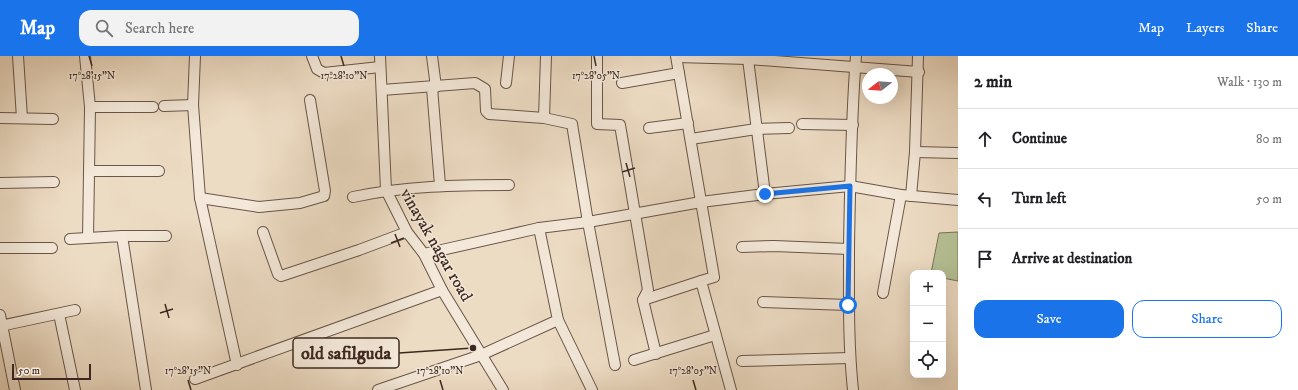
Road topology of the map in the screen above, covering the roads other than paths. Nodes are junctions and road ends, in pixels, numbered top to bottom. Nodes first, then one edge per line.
1 (18, 56) edge
2 (85, 56) edge
3 (195, 56) edge
4 (312, 56) edge
5 (380, 56) edge
6 (432, 56) edge
7 (510, 56) edge
8 (546, 56) edge
9 (597, 56) edge
10 (677, 56) edge
11 (918, 56) edge
12 (748, 59) junction
13 (855, 61) edge
14 (380, 67) junction
15 (919, 72) junction
16 (679, 73) junction
17 (506, 83) dead end
18 (622, 83) dead end
19 (434, 87) junction
20 (382, 90) junction
21 (310, 100) dead end
22 (194, 105) junction
23 (164, 106) dead end
24 (90, 107) junction
25 (153, 107) dead end
26 (0, 118) edge
27 (22, 118) junction
28 (544, 118) junction
29 (53, 119) dead end
30 (688, 123) junction
31 (802, 124) dead end
32 (853, 125) junction
33 (649, 128) dead end
34 (789, 128) dead end
35 (756, 129) junction
36 (691, 139) junction
37 (915, 152) junction
38 (958, 153) edge
39 (158, 170) dead end
40 (88, 171) junction
41 (54, 182) dead end
42 (0, 183) edge
43 (509, 185) dead end
44 (440, 186) junction
45 (850, 186) junction
46 (386, 190) junction
47 (765, 194) junction
48 (906, 195) junction
49 (353, 197) dead end
50 (200, 198) junction
51 (958, 200) edge
52 (701, 202) junction
53 (634, 215) junction
54 (588, 222) junction
55 (539, 228) junction
56 (263, 232) dead end
57 (407, 232) junction
58 (122, 236) junction
59 (166, 236) dead end
60 (88, 238) junction
61 (70, 239) dead end
62 (742, 247) dead end
63 (0, 248) edge
64 (52, 248) dead end
65 (849, 249) junction
66 (424, 254) junction
67 (701, 281) junction
68 (442, 290) junction
69 (883, 293) dead end
70 (643, 300) junction
71 (763, 302) dead end
72 (848, 305) junction
73 (75, 310) dead end
74 (59, 314) junction
75 (558, 320) junction
76 (1, 322) edge
77 (715, 335) junction
78 (656, 354) junction
79 (481, 356) junction
80 (849, 358) junction
81 (634, 360) dead end
82 (742, 361) dead end
83 (237, 365) junction
84 (615, 365) dead end
85 (195, 379) dead end
86 (15, 390) edge
87 (75, 390) edge
88 (146, 390) edge
89 (378, 390) edge
90 (503, 390) edge
91 (592, 390) edge
92 (731, 390) edge
93 (853, 390) edge

1 - 27 street
2 - 24 street
3 - 22 street
4 - 14 street
5 - 14 street, vinayak nagar road
6 - 19 street
7 - 17 street
8 - 28 street
9 - 53 street
10 - 12 street
10 - 16 street
11 - 15 street
12 - 13 street
12 - 35 street
13 - 15 street
13 - 32 street
14 - 20 street, vinayak nagar road
15 - 37 street
16 - 18 street
16 - 30 street
19 - 20 street
19 - 28 street
19 - 44 street
20 - 46 street, vinayak nagar road
21 - 50 street
22 - 23 street
22 - 50 street
24 - 25 street
24 - 40 street
26 - 27 street
27 - 29 street
28 - 54 street
30 - 33 street
30 - 36 street
31 - 32 street
32 - 45 street
34 - 35 street
35 - 36 street
35 - 47 street
36 - 52 street
37 - 38 street
37 - 48 street
39 - 40 street
40 - 60 street
41 - 42 street
43 - 44 street
44 - 46 street
45 - 47 street
45 - 48 street
45 - 65 street
46 - 49 street
46 - 57 street, vinayak nagar road
47 - 52 street
48 - 51 street
48 - 69 street
50 - 83 street
52 - 53 street
52 - 67 street
53 - 54 street
53 - 70 street
54 - 55 street
54 - 84 street
55 - 66 street
55 - 75 street
56 - 57 street
57 - 66 street, vinayak nagar road
58 - 59 street
58 - 60 street
58 - 88 street
60 - 61 street
62 - 65 street
63 - 64 street
65 - 72 street
66 - 68 street, vinayak nagar road
67 - 70 street
67 - 77 street
68 - 79 street, vinayak nagar road
68 - 83 street
70 - 78 street
71 - 72 street
72 - 80 street
73 - 74 street
74 - 76 street
74 - 87 street
75 - 79 street
75 - 91 street
76 - 86 street
77 - 78 street
77 - 92 street
78 - 81 street
79 - 89 street
79 - 90 street, vinayak nagar road
80 - 82 street
80 - 93 street
83 - 85 street

